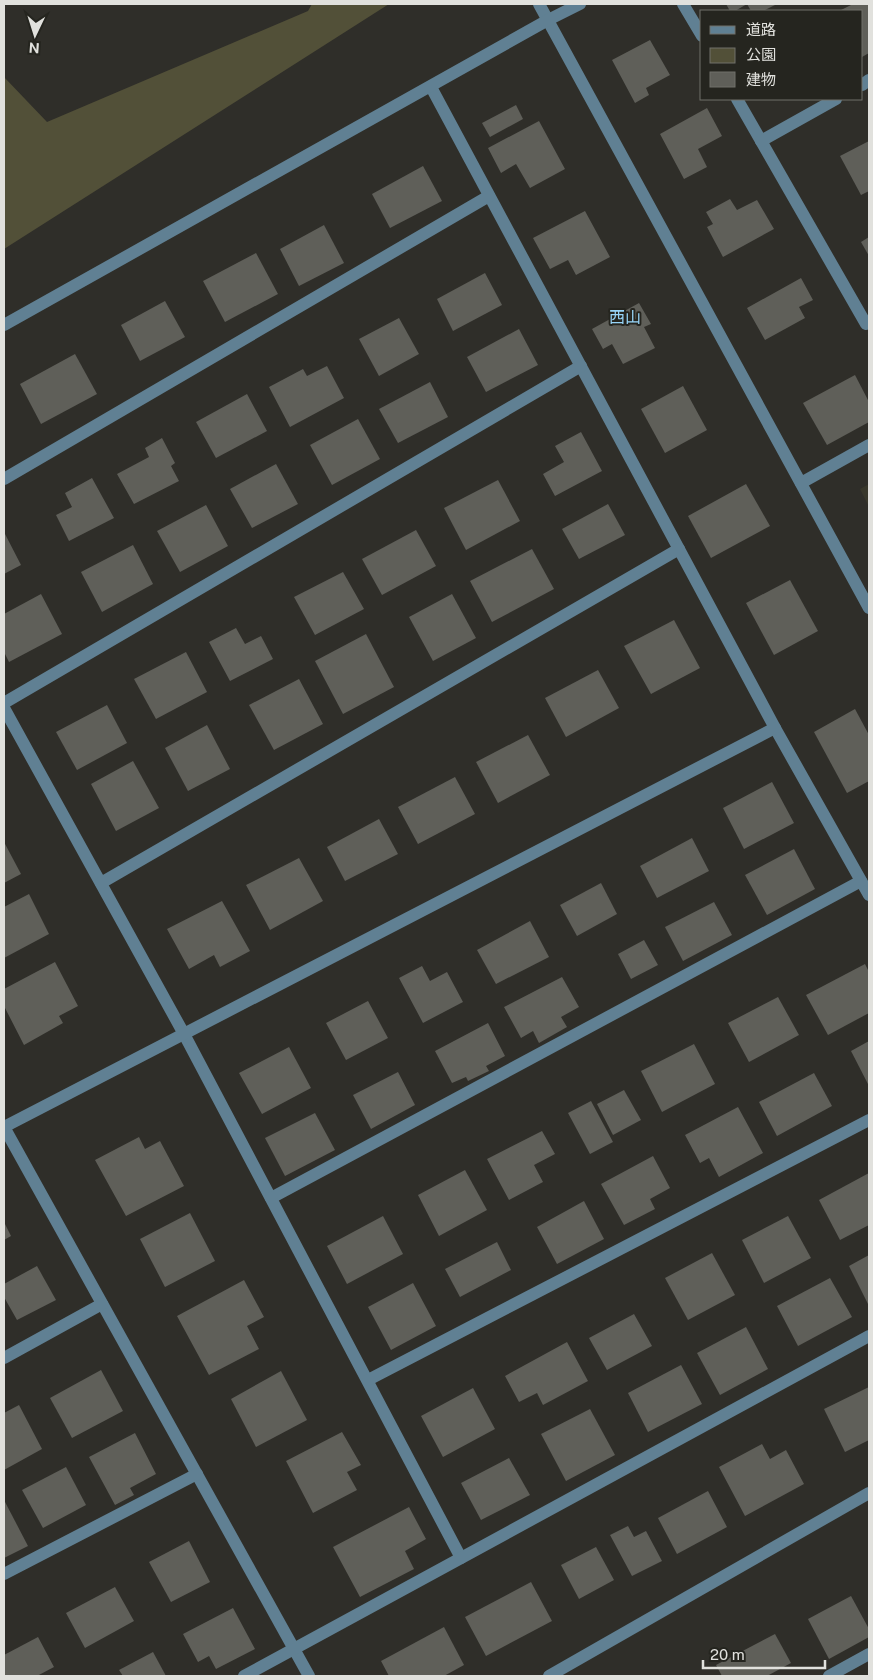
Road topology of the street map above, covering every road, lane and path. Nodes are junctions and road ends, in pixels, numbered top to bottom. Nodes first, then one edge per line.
1 (539, 4) edge
2 (580, 4) edge
3 (683, 4) edge
4 (548, 20) junction
5 (700, 33) edge
6 (431, 87) junction
7 (738, 100) edge
8 (834, 100) edge
9 (761, 141) junction
10 (489, 196) junction
11 (869, 322) edge
12 (4, 325) edge
13 (580, 366) junction
14 (869, 445) edge
15 (4, 479) edge
16 (801, 483) junction
17 (679, 549) junction
18 (869, 608) edge
19 (4, 703) edge
20 (4, 708) edge
21 (775, 728) junction
22 (861, 881) junction
23 (101, 882) junction
24 (869, 895) edge
25 (184, 1034) junction
26 (869, 1120) edge
27 (4, 1127) edge
28 (271, 1198) junction
29 (102, 1304) junction
30 (869, 1336) edge
31 (4, 1358) edge
32 (368, 1380) junction
33 (197, 1474) junction
34 (869, 1493) edge
35 (461, 1558) junction
36 (4, 1574) edge
37 (293, 1649) junction
38 (869, 1654) edge
39 (244, 1676) edge
40 (309, 1676) edge
41 (549, 1676) edge
42 (829, 1676) edge

1 - 4 street
2 - 4 street
3 - 5 street
4 - 6 street
4 - 16 street
6 - 10 street
6 - 12 street
7 - 9 street
8 - 9 street
9 - 11 street
10 - 13 street
10 - 15 street
13 - 17 street
13 - 19 street
14 - 16 street
16 - 18 street
17 - 21 street
17 - 23 street
20 - 23 street
21 - 22 street
21 - 25 street
22 - 24 street
22 - 28 street
23 - 25 street
25 - 27 street
25 - 28 street
26 - 32 street
27 - 29 street
28 - 32 street
29 - 31 street
29 - 33 street
30 - 35 street
32 - 35 street
33 - 36 street
33 - 37 street
34 - 41 street
35 - 37 street
37 - 39 street
37 - 40 street
38 - 42 street

